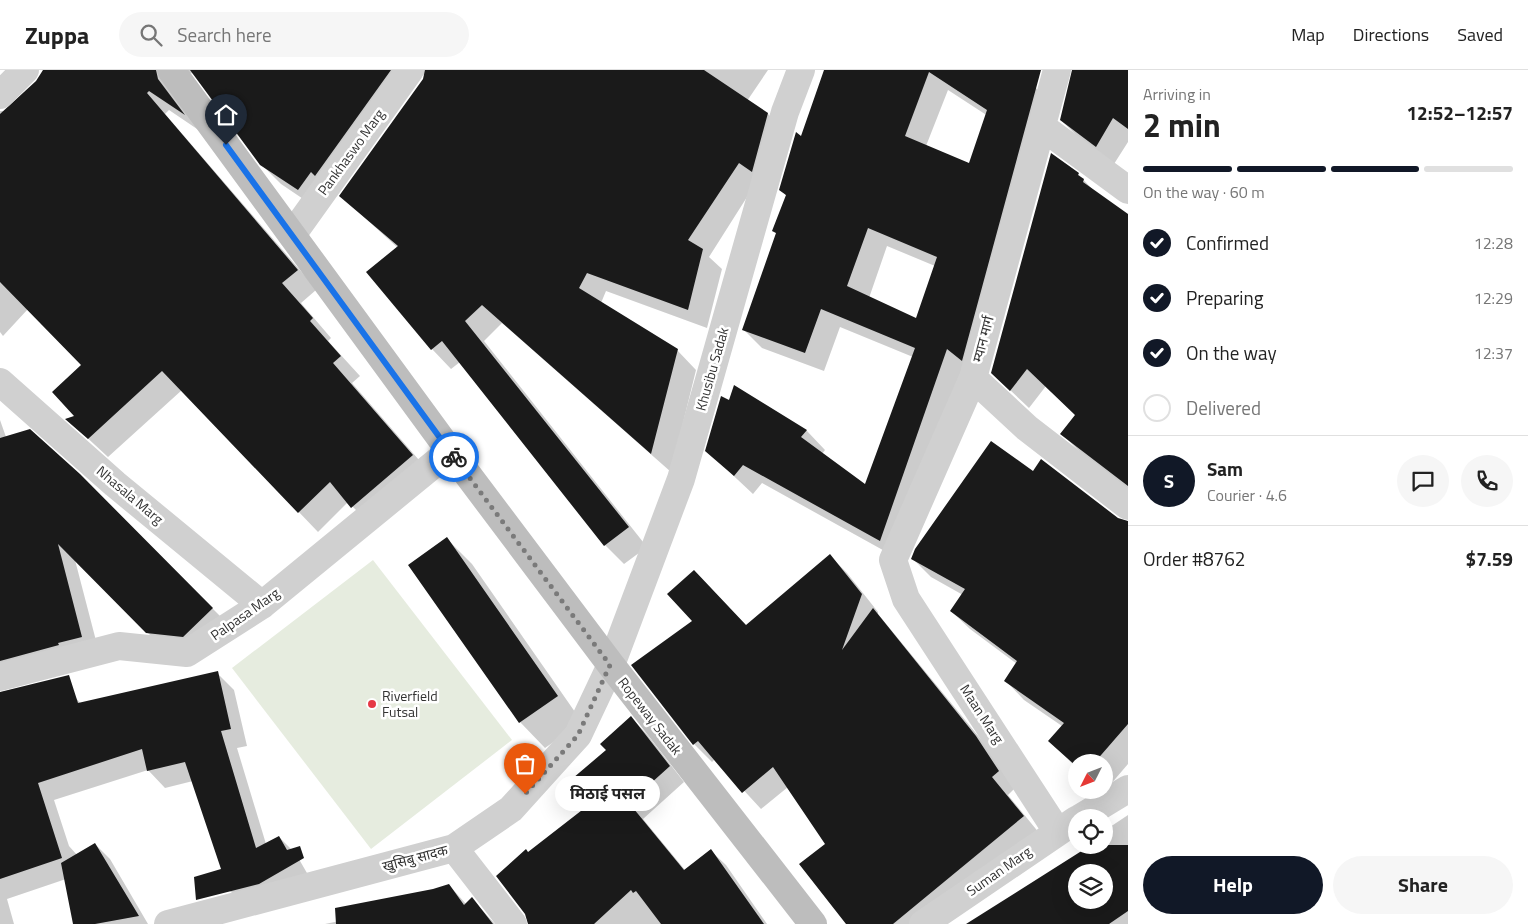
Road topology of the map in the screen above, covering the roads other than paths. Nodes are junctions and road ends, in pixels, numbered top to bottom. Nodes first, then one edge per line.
1 (25, 70) edge
2 (171, 70) edge
3 (410, 70) edge
4 (801, 70) edge
5 (1058, 70) edge
6 (0, 95) edge
7 (1041, 126) junction
8 (1128, 190) edge
9 (292, 235) junction
10 (973, 378) junction
11 (0, 382) edge
12 (450, 451) junction
13 (1128, 506) edge
14 (906, 599) joint
15 (262, 605) junction
16 (610, 665) junction
17 (0, 677) edge
18 (1128, 789) edge
19 (1094, 809) edge
20 (1068, 819) edge
21 (1068, 825) edge
22 (454, 848) junction
23 (168, 924) edge
24 (513, 924) edge
25 (813, 924) edge
26 (922, 924) edge

1 - 6 street
2 - 9 main road, Ropeway Sadak
3 - 9 street, Pankhaswo Marg
4 - 16 street, Khusibu Sadak
5 - 7 street, म्यान मार्ग
7 - 8 street
7 - 10 street, म्यान मार्ग
9 - 12 main road, Ropeway Sadak
10 - 13 street
10 - 14 street, म्यान मार्ग
11 - 15 street, Nhasala Marg
12 - 15 street, Palpasa Marg
12 - 16 main road, Ropeway Sadak
14 - 20 street, Maan Marg
15 - 17 street, Palpasa Marg
16 - 22 street, खुसिबु सादक
16 - 25 main road, Ropeway Sadak
18 - 19 street, Suman Marg
21 - 26 street, Suman Marg
22 - 23 street, खुसिबु सादक
22 - 24 street

